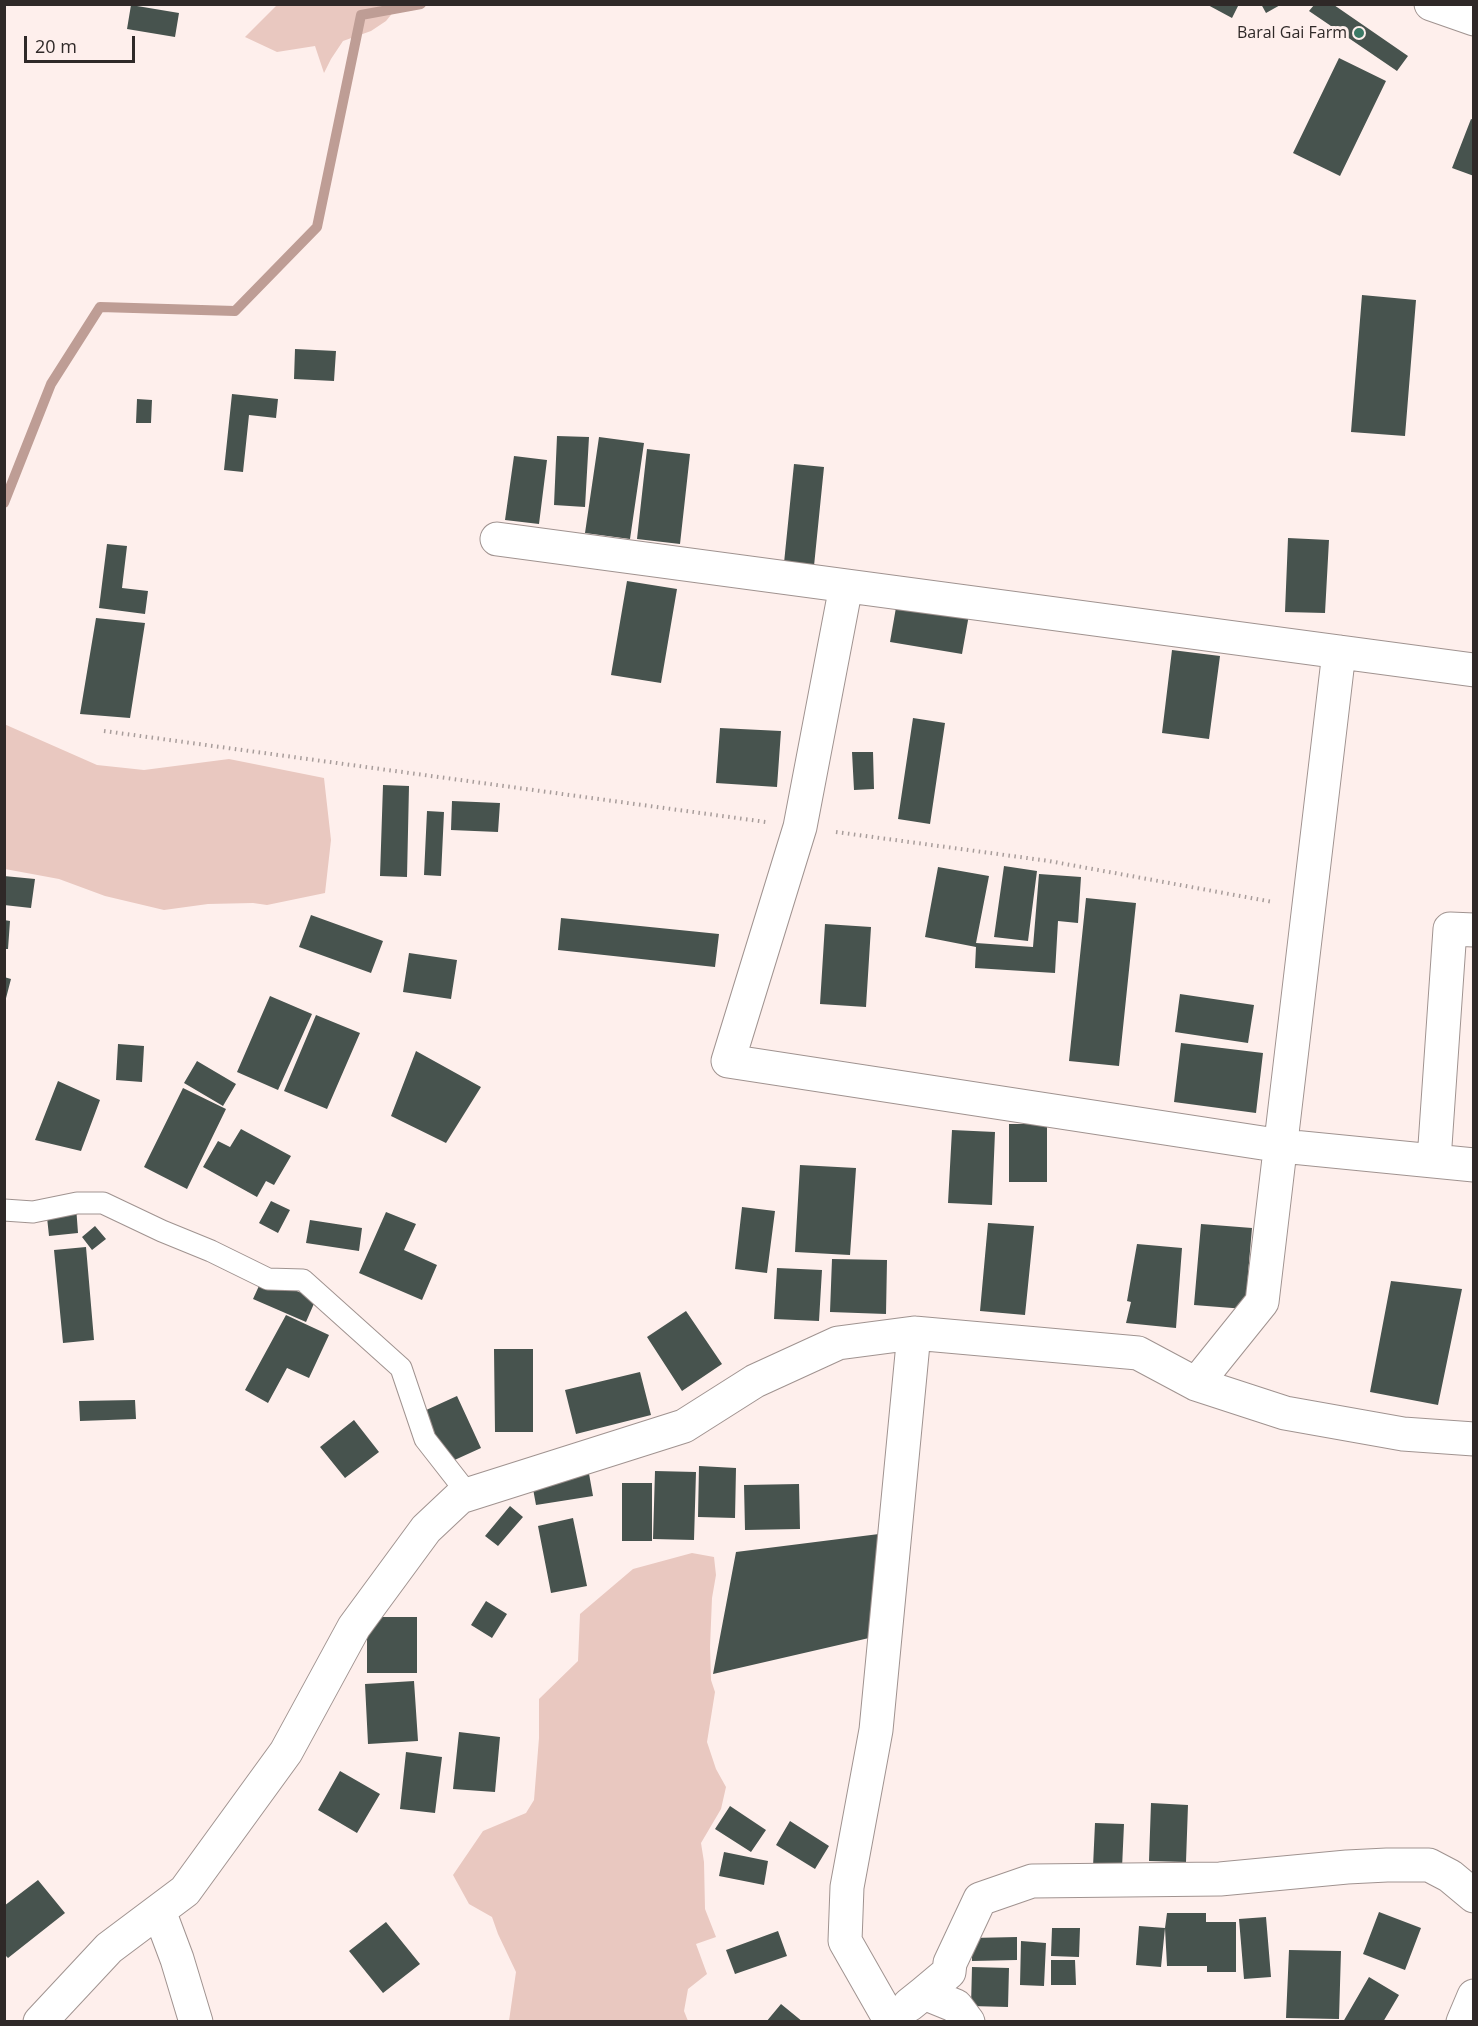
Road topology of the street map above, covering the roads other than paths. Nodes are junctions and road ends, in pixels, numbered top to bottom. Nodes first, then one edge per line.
1 (1431, 4) edge
2 (1473, 19) edge
3 (497, 539) dead end
4 (846, 586) junction
5 (1339, 652) junction
6 (1473, 670) edge
7 (1473, 930) edge
8 (1282, 1146) junction
9 (1434, 1160) junction
10 (1473, 1165) edge
11 (4, 1210) edge
12 (914, 1333) junction
13 (1196, 1384) junction
14 (1473, 1439) edge
15 (468, 1494) junction
16 (1473, 1896) edge
17 (159, 1911) junction
18 (924, 1993) junction
19 (1473, 1996) edge
20 (890, 2021) edge
21 (40, 2022) edge
22 (196, 2022) edge
23 (968, 2022) edge
24 (1463, 2022) edge

1 - 2 main road
3 - 4 main road
4 - 5 main road
4 - 8 main road
5 - 6 main road
5 - 8 main road
7 - 9 main road
8 - 9 main road
8 - 13 main road
9 - 10 main road
11 - 15 lane
12 - 13 main road
12 - 15 main road
12 - 20 main road
13 - 14 main road
15 - 17 main road
16 - 18 main road
17 - 21 main road
17 - 22 main road
18 - 20 main road
18 - 23 main road
19 - 24 main road

